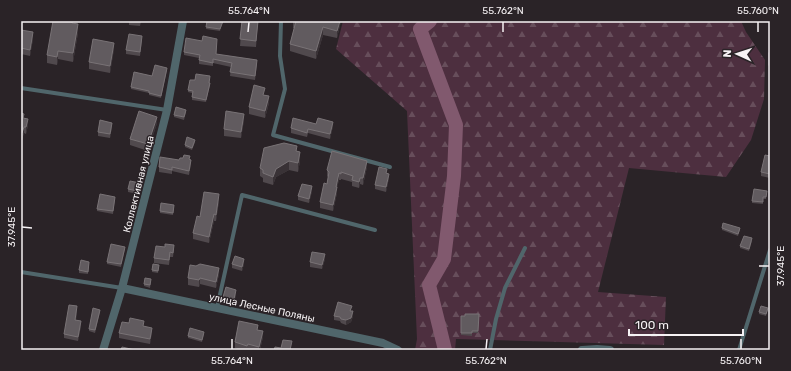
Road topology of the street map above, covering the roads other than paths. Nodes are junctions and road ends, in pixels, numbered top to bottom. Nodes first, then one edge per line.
1 (182, 21) edge
2 (281, 21) edge
3 (21, 88) edge
4 (167, 110) junction
5 (390, 167) dead end
6 (375, 230) dead end
7 (525, 248) dead end
8 (770, 250) edge
9 (21, 272) edge
10 (122, 288) junction
11 (217, 308) junction
12 (103, 350) edge
13 (398, 350) edge
14 (490, 350) edge
15 (582, 350) edge
16 (610, 350) edge
17 (739, 350) edge

1 - 4 street, Коллективная улица
2 - 5 lane
3 - 4 lane
4 - 10 street, Коллективная улица
6 - 11 lane
7 - 14 lane
8 - 17 lane
9 - 10 lane
10 - 11 street, улица Лесные Поляны
10 - 12 street, Коллективная улица
11 - 13 street, улица Лесные Поляны
15 - 16 street

